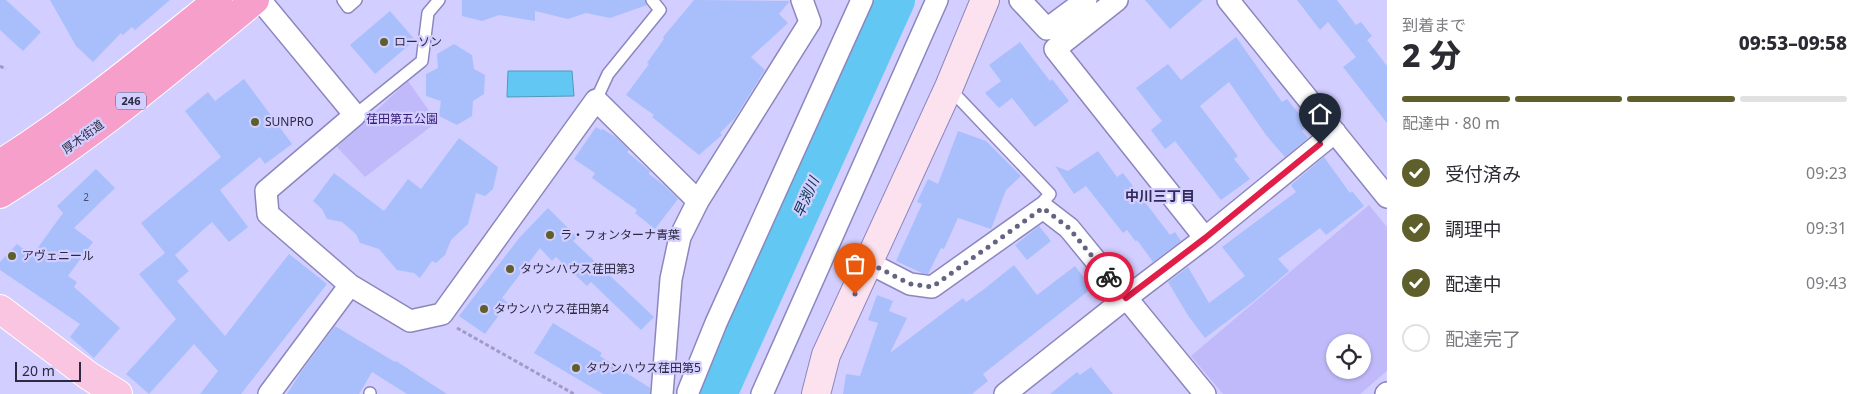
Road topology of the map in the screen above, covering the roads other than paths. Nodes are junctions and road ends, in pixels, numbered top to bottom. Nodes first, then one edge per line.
1 (218, 0) edge
2 (256, 0) edge
3 (260, 0) edge
4 (343, 0) edge
5 (356, 0) edge
6 (439, 0) edge
7 (652, 0) edge
8 (802, 0) edge
9 (862, 0) edge
10 (937, 0) edge
11 (985, 0) edge
12 (1020, 0) edge
13 (1086, 0) edge
14 (1117, 0) edge
15 (1228, 0) edge
16 (942, 84) junction
17 (596, 100) junction
18 (355, 115) junction
19 (1335, 132) junction
20 (0, 164) edge
21 (0, 194) edge
22 (1387, 197) edge
23 (698, 200) junction
24 (1043, 208) junction
25 (1205, 238) junction
26 (869, 263) junction
27 (350, 285) junction
28 (1126, 298) junction
29 (0, 309) edge
30 (688, 392) dead end
31 (118, 394) edge
32 (269, 394) edge
33 (663, 394) edge
34 (762, 394) edge
35 (816, 394) edge
36 (1005, 394) edge
37 (1205, 394) edge

1 - 20 highway, 厚木街道 / 246
2 - 21 highway, 厚木街道 / 246
3 - 18 street
4 - 5 lane
6 - 18 lane
7 - 17 lane
8 - 23 street
9 - 30 street
10 - 34 street
11 - 16 street
12 - 13 street
14 - 25 street
15 - 19 street
16 - 24 lane
16 - 26 street
17 - 23 street
17 - 27 street
18 - 27 street
19 - 22 street
19 - 25 street
23 - 33 street
24 - 26 street
24 - 28 street
25 - 28 street
26 - 35 street
27 - 32 street
28 - 36 street
28 - 37 street
29 - 31 main road

